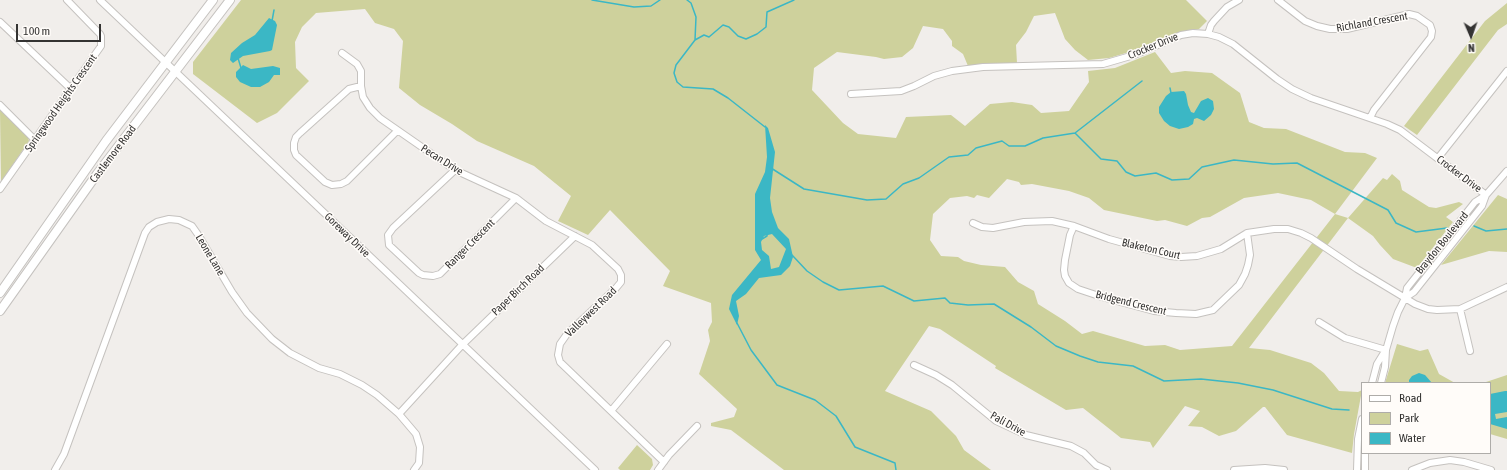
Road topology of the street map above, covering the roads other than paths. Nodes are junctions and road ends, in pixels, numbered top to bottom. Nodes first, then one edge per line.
1 (67, 0) edge
2 (100, 0) edge
3 (213, 0) edge
4 (230, 0) edge
5 (1239, 0) edge
6 (1278, 0) edge
7 (0, 22) edge
8 (1208, 34) junction
9 (342, 53) dead end
10 (165, 62) junction
11 (175, 71) junction
12 (1507, 71) edge
13 (361, 86) junction
14 (71, 89) junction
15 (851, 94) dead end
16 (0, 105) edge
17 (1370, 118) junction
18 (397, 131) junction
19 (35, 140) junction
20 (1438, 158) junction
21 (455, 170) junction
22 (1507, 171) edge
23 (0, 189) edge
24 (1486, 194) junction
25 (516, 198) junction
26 (973, 223) dead end
27 (1074, 226) junction
28 (1247, 233) junction
29 (575, 236) junction
30 (1507, 287) edge
31 (0, 293) edge
32 (1405, 298) junction
33 (1460, 309) junction
34 (0, 311) edge
35 (1319, 322) dead end
36 (667, 344) dead end
37 (462, 345) junction
38 (1386, 350) junction
39 (1470, 351) dead end
40 (914, 365) dead end
41 (1372, 382) edge
42 (1381, 382) edge
43 (610, 411) junction
44 (399, 414) junction
45 (1361, 424) edge
46 (697, 426) dead end
47 (1365, 454) edge
48 (664, 462) junction
49 (1094, 467) edge
50 (1422, 468) edge
51 (55, 470) edge
52 (414, 470) edge
53 (595, 470) edge
54 (658, 470) edge
55 (1108, 470) edge
56 (1234, 470) edge
57 (1284, 470) edge
58 (1357, 470) edge
59 (1365, 470) edge
60 (1412, 470) edge
61 (1491, 470) edge

1 - 14 street, Springwood Heights Crescent
2 - 10 street, Goreway Drive
3 - 10 main road, Castlemore Road
4 - 11 main road, Castlemore Road
5 - 8 street
6 - 17 street, Richland Crescent
7 - 14 street
8 - 15 street, Crocker Drive
8 - 17 street, Crocker Drive
9 - 13 street, Pecan Drive
10 - 11 street, Goreway Drive
10 - 31 main road, Castlemore Road
11 - 34 main road, Castlemore Road
11 - 37 street, Goreway Drive
12 - 20 street
13 - 18 street, Pecan Drive
13 - 18 street
14 - 19 street, Springwood Heights Crescent
16 - 19 street
17 - 20 street, Crocker Drive
18 - 21 street, Pecan Drive
19 - 23 street, Springwood Heights Crescent
20 - 24 street, Crocker Drive
21 - 25 street, Pecan Drive
21 - 25 street, Ranger Crescent
22 - 24 street, Braydon Boulevard
24 - 32 street, Braydon Boulevard
25 - 29 street, Pecan Drive
26 - 27 street, Blaketon Court
27 - 28 street, Blaketon Court
27 - 28 street, Bridgend Crescent
28 - 32 street, Blaketon Court
29 - 37 street, Paper Birch Road
29 - 43 street, Valleywest Road
30 - 33 street
32 - 33 street, Blaketon Court
32 - 38 street, Braydon Boulevard
33 - 39 street
35 - 38 street
36 - 43 street
37 - 44 street, Paper Birch Road
37 - 53 street, Goreway Drive
38 - 41 street, Braydon Boulevard
38 - 42 street, Braydon Boulevard
40 - 49 street, Pali Drive
43 - 48 street, Valleywest Road
44 - 51 street, Leone Lane
44 - 52 street, Leone Lane
45 - 58 street
46 - 48 street
47 - 59 street
48 - 54 street
49 - 55 street, Pali Drive
50 - 60 street
50 - 61 street
56 - 57 street

